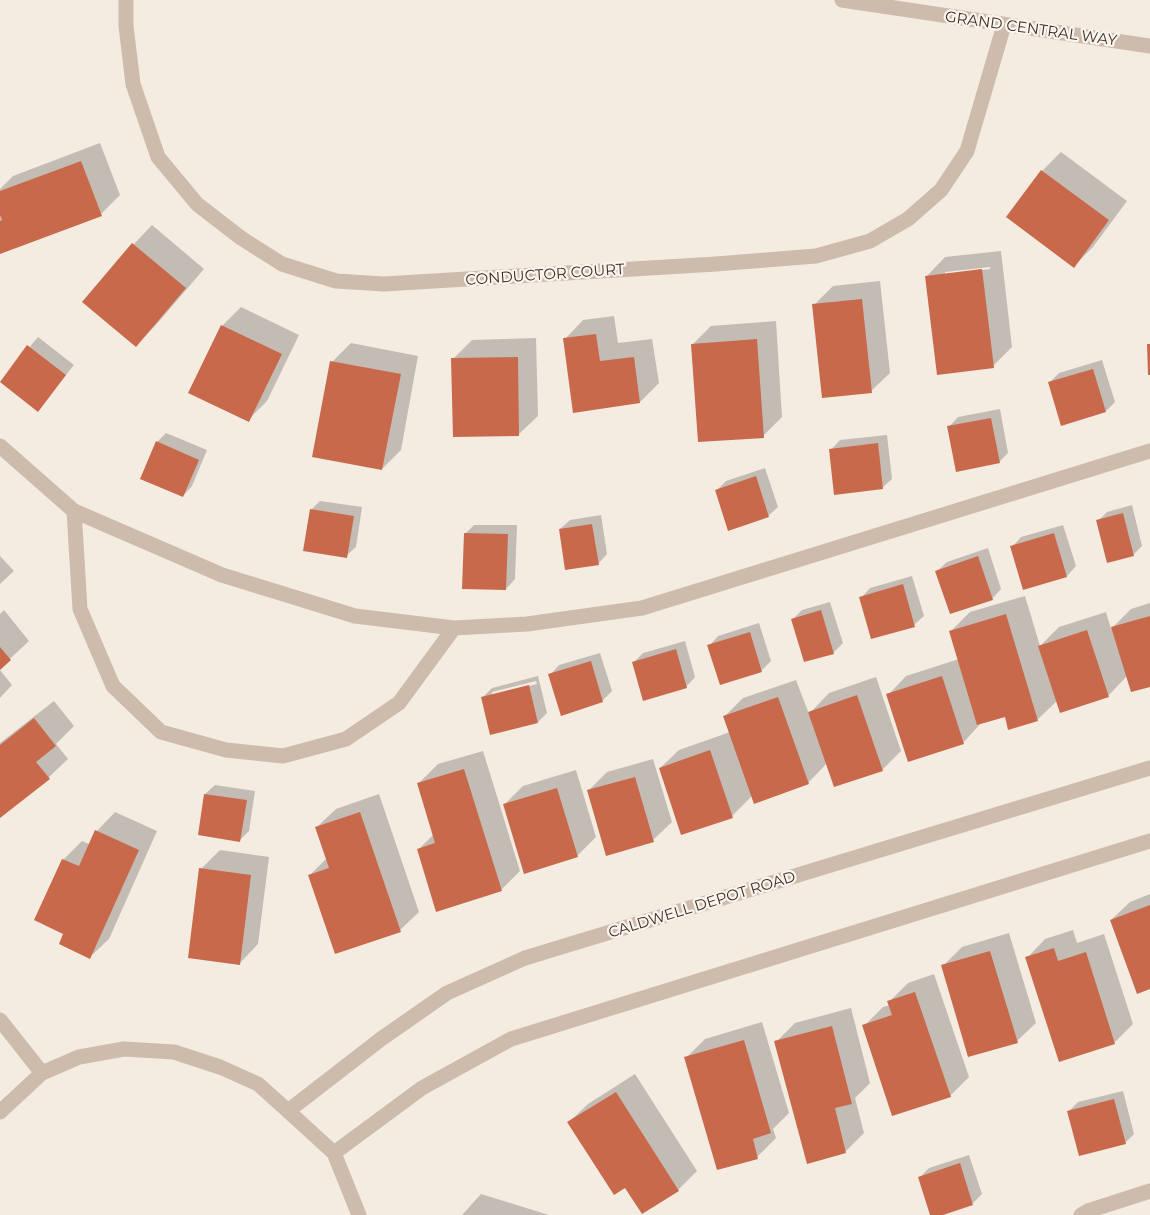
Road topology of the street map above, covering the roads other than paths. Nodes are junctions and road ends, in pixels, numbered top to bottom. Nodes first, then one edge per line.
1 (126, 0) edge
2 (842, 0) edge
3 (1004, 25) junction
4 (1150, 46) edge
5 (0, 446) edge
6 (1150, 451) edge
7 (74, 511) junction
8 (454, 628) junction
9 (1150, 768) edge
10 (1150, 841) edge
11 (0, 1020) edge
12 (42, 1073) junction
13 (288, 1111) junction
14 (0, 1112) edge
15 (334, 1153) junction
16 (1150, 1191) edge
17 (359, 1215) edge
18 (1081, 1215) edge

1 - 3 street, CONDUCTOR COURT
2 - 3 street, GRAND CENTRAL WAY
3 - 4 street, GRAND CENTRAL WAY
5 - 7 street
6 - 8 street
7 - 8 street
7 - 8 street
9 - 13 street, CALDWELL DEPOT ROAD
10 - 15 street
11 - 12 street
12 - 13 street
12 - 14 street
13 - 15 street
15 - 17 street
16 - 18 street

